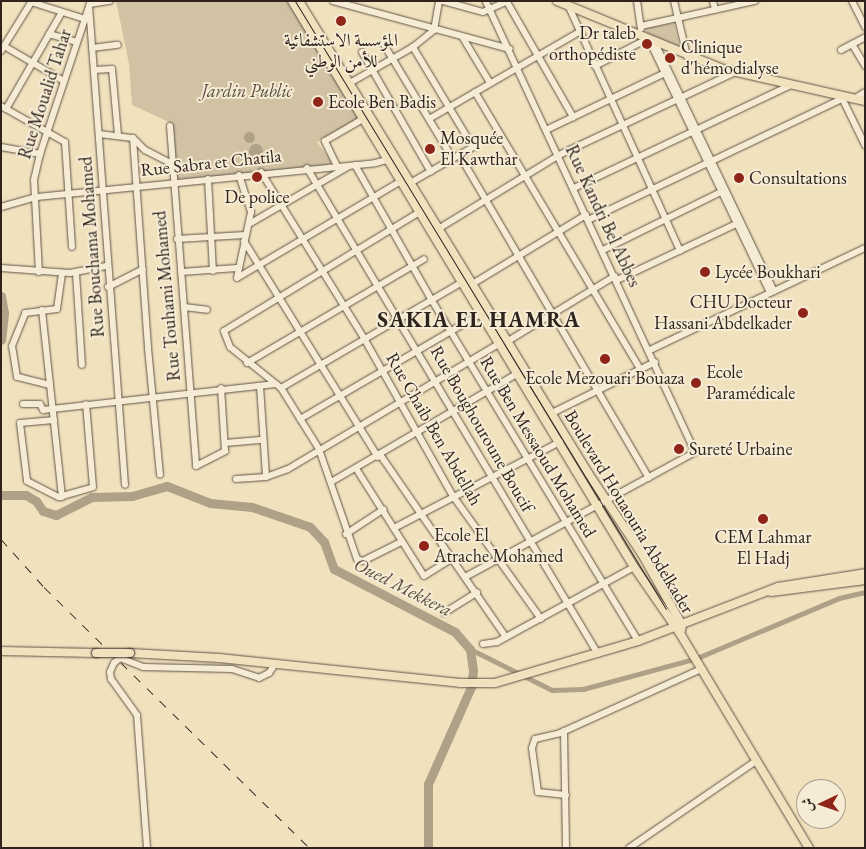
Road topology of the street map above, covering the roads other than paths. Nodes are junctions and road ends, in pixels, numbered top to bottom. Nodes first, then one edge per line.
1 (110, 1) edge
2 (292, 1) edge
3 (299, 1) edge
4 (332, 1) edge
5 (440, 1) edge
6 (444, 1) edge
7 (486, 1) edge
8 (508, 1) edge
9 (557, 1) edge
10 (636, 1) edge
11 (674, 1) edge
12 (714, 1) edge
13 (755, 1) edge
14 (852, 1) edge
15 (32, 2) edge
16 (90, 4) edge
17 (569, 7) junction
18 (715, 10) junction
19 (491, 11) junction
20 (62, 12) junction
21 (678, 18) junction
22 (85, 19) junction
23 (641, 26) junction
24 (865, 27) edge
25 (434, 30) junction
26 (579, 32) junction
27 (49, 34) junction
28 (865, 37) edge
29 (463, 38) junction
30 (648, 39) junction
31 (77, 42) junction
32 (383, 43) dead end
33 (852, 44) junction
34 (118, 45) dead end
35 (413, 46) junction
36 (3, 48) edge
37 (92, 48) junction
38 (667, 48) junction
39 (510, 49) junction
40 (841, 50) dead end
41 (362, 52) dead end
42 (539, 56) junction
43 (662, 56) junction
44 (687, 56) junction
45 (392, 57) junction
46 (32, 63) junction
47 (594, 66) junction
48 (865, 66) edge
49 (518, 67) junction
50 (372, 68) junction
51 (94, 70) junction
52 (734, 72) junction
53 (664, 73) junction
54 (64, 81) junction
55 (490, 83) junction
56 (348, 84) junction
57 (791, 85) junction
58 (475, 92) junction
59 (865, 92) edge
60 (841, 97) junction
61 (680, 98) junction
62 (854, 99) junction
63 (610, 100) junction
64 (865, 101) edge
65 (3, 108) edge
66 (448, 108) junction
67 (573, 117) junction
68 (363, 119) junction
69 (429, 120) junction
70 (623, 125) junction
71 (170, 126) dead end
72 (546, 130) junction
73 (695, 131) junction
74 (48, 132) junction
75 (99, 134) junction
76 (118, 135) junction
77 (133, 138) junction
78 (865, 145) edge
79 (1, 147) edge
80 (40, 154) junction
81 (558, 155) junction
82 (460, 156) junction
83 (638, 157) junction
84 (391, 159) junction
85 (452, 159) junction
86 (710, 161) junction
87 (173, 164) junction
88 (352, 165) junction
89 (337, 166) junction
90 (307, 168) junction
91 (262, 172) junction
92 (431, 172) junction
93 (239, 175) junction
94 (524, 176) junction
95 (208, 179) junction
96 (401, 181) junction
97 (173, 183) junction
98 (410, 183) junction
99 (136, 186) junction
100 (319, 186) junction
101 (574, 188) junction
102 (652, 188) junction
103 (104, 190) junction
104 (721, 192) junction
105 (68, 194) junction
106 (374, 196) junction
107 (37, 197) junction
108 (486, 198) junction
109 (731, 205) junction
110 (282, 206) junction
111 (2, 207) edge
112 (420, 212) junction
113 (337, 218) junction
114 (587, 218) junction
115 (667, 219) junction
116 (739, 223) junction
117 (249, 224) junction
118 (392, 227) junction
119 (438, 229) junction
120 (558, 234) junction
121 (211, 237) junction
122 (245, 238) junction
123 (177, 239) junction
124 (302, 240) junction
125 (72, 247) dead end
126 (865, 248) edge
127 (356, 249) junction
128 (603, 250) junction
129 (680, 251) junction
130 (520, 257) junction
131 (424, 259) dead end
132 (260, 265) junction
133 (107, 266) junction
134 (413, 266) junction
135 (1, 268) edge
136 (237, 268) junction
137 (143, 269) junction
138 (320, 270) junction
139 (212, 271) junction
140 (39, 272) junction
141 (181, 272) junction
142 (62, 273) junction
143 (76, 273) junction
144 (616, 278) junction
145 (467, 284) junction
146 (379, 285) junction
147 (108, 287) junction
148 (593, 290) junction
149 (772, 292) junction
150 (279, 295) junction
151 (431, 299) junction
152 (184, 307) junction
153 (344, 308) junction
154 (42, 310) junction
155 (207, 310) dead end
156 (482, 313) junction
157 (554, 314) junction
158 (399, 318) junction
159 (450, 330) junction
160 (300, 331) junction
161 (365, 340) junction
162 (504, 342) junction
163 (418, 348) junction
164 (650, 350) junction
165 (468, 361) junction
166 (655, 362) junction
167 (247, 363) junction
168 (82, 365) dead end
169 (322, 365) junction
170 (640, 370) junction
171 (381, 371) junction
172 (518, 373) junction
173 (437, 380) junction
174 (50, 385) junction
175 (260, 386) junction
176 (279, 386) junction
177 (220, 388) junction
178 (599, 390) junction
179 (486, 391) junction
180 (190, 393) junction
181 (339, 396) junction
182 (154, 398) junction
183 (118, 402) junction
184 (400, 402) junction
185 (23, 404) dead end
186 (86, 404) junction
187 (53, 408) junction
188 (455, 411) junction
189 (552, 413) junction
190 (300, 419) junction
191 (54, 420) junction
192 (359, 427) junction
193 (416, 435) junction
194 (263, 440) junction
195 (560, 442) junction
196 (225, 443) junction
197 (318, 449) junction
198 (380, 457) junction
199 (527, 458) junction
200 (357, 470) junction
201 (160, 474) dead end
202 (492, 476) junction
203 (266, 477) junction
204 (649, 478) junction
205 (236, 479) dead end
206 (331, 482) junction
207 (125, 485) dead end
208 (62, 496) junction
209 (453, 496) junction
210 (608, 501) junction
211 (598, 506) junction
212 (384, 509) junction
213 (421, 514) junction
214 (567, 523) junction
215 (394, 528) junction
216 (346, 534) junction
217 (401, 542) junction
218 (530, 542) junction
219 (453, 558) junction
220 (499, 560) junction
221 (634, 567) junction
222 (865, 573) edge
223 (466, 576) junction
224 (865, 580) edge
225 (605, 584) junction
226 (477, 592) junction
227 (771, 592) junction
228 (568, 604) junction
229 (444, 614) dead end
230 (541, 619) junction
231 (678, 627) junction
232 (506, 637) junction
233 (638, 641) junction
234 (483, 644) dead end
235 (1, 651) edge
236 (598, 654) junction
237 (275, 664) junction
238 (699, 666) junction
239 (564, 731) junction
240 (756, 762) junction
241 (566, 795) junction
242 (147, 848) edge
243 (566, 848) edge
244 (629, 848) edge
245 (809, 848) edge

1 - 16 street
2 - 68 main road, Boulevard Houaouria Abdelkader
3 - 56 main road, Boulevard Houaouria Abdelkader
4 - 25 street
5 - 25 street
6 - 19 street
7 - 19 street, Rue Kandri Bel Abbes
8 - 19 street
8 - 42 street
9 - 17 main road
10 - 23 street
11 - 21 street
12 - 18 street
13 - 18 street
14 - 24 street
15 - 20 street
15 - 36 street
16 - 22 street, Rue Moualid Tahar
16 - 37 street, Rue Bouchama Mohamed
17 - 26 street
17 - 30 main road
18 - 21 street
19 - 39 street, Rue Kandri Bel Abbes
20 - 22 street
20 - 27 street
21 - 23 street
21 - 44 street
22 - 31 street, Rue Moualid Tahar
23 - 30 street
25 - 29 street
25 - 35 street
26 - 42 street
26 - 47 street
27 - 31 street
27 - 46 street
28 - 33 street
29 - 39 street
29 - 55 street
30 - 38 main road
30 - 43 street
30 - 47 street
30 - 53 street
31 - 54 street, Rue Moualid Tahar
32 - 45 street
33 - 40 street
33 - 48 street
34 - 37 street
35 - 45 street
35 - 66 street
36 - 46 street
37 - 51 street, Rue Bouchama Mohamed
38 - 43 main road
38 - 44 main road
39 - 49 street, Rue Kandri Bel Abbes
41 - 50 street
42 - 49 street
42 - 67 street
43 - 61 street
44 - 52 main road
45 - 50 street
45 - 69 street
46 - 54 street
46 - 65 street
47 - 63 street
49 - 55 street
49 - 72 street, Rue Kandri Bel Abbes
50 - 56 street
50 - 92 street
51 - 75 street, Rue Bouchama Mohamed
51 - 76 street
52 - 57 main road
52 - 61 street
53 - 61 street
53 - 63 street
54 - 74 street, Rue Moualid Tahar
55 - 58 street
56 - 84 main road, Boulevard Houaouria Abdelkader
57 - 60 main road
57 - 73 street
58 - 66 street
58 - 94 street
59 - 62 street
60 - 62 main road
60 - 78 street
60 - 86 street
61 - 70 street
61 - 73 street
62 - 64 main road
63 - 67 street
63 - 70 street
65 - 74 street
66 - 69 street
66 - 82 street
67 - 72 street
68 - 84 main road, Boulevard Houaouria Abdelkader
68 - 89 street
69 - 85 street
70 - 81 street
70 - 83 street
71 - 87 street, Rue Touhami Mohamed
72 - 81 street, Rue Kandri Bel Abbes
73 - 83 street
73 - 86 street
74 - 80 street, Rue Moualid Tahar
74 - 105 street
75 - 76 street
75 - 103 street, Rue Bouchama Mohamed
76 - 77 street
77 - 87 street
77 - 99 street
79 - 80 street
80 - 107 street, Rue Moualid Tahar
81 - 94 street
81 - 101 street, Rue Kandri Bel Abbes
82 - 85 street
82 - 108 street
83 - 101 street
83 - 102 street
84 - 88 street, Rue Sabra et Chatila
84 - 96 main road, Boulevard Houaouria Abdelkader
84 - 98 main road, Boulevard Houaouria Abdelkader
85 - 92 street
86 - 102 street
86 - 104 street
86 - 109 street
87 - 97 street, Rue Touhami Mohamed
88 - 89 street, Rue Sabra et Chatila
88 - 100 street
88 - 106 street, Rue Ben Messaoud Mohamed
89 - 90 street, Rue Sabra et Chatila
90 - 91 street, Rue Sabra et Chatila
90 - 100 street, Rue Boughouroune Boucif
91 - 93 street, Rue Sabra et Chatila
91 - 110 street, Rue Chaib Ben Abdellah
92 - 98 street
93 - 95 street, Rue Sabra et Chatila
93 - 117 street
94 - 108 street
94 - 120 street
95 - 97 street, Rue Sabra et Chatila
95 - 121 street
96 - 106 street
96 - 112 main road, Boulevard Houaouria Abdelkader
97 - 99 street, Rue Sabra et Chatila
97 - 123 street, Rue Touhami Mohamed
98 - 119 main road, Boulevard Houaouria Abdelkader
99 - 103 street, Rue Sabra et Chatila
99 - 137 street
100 - 110 street
100 - 113 street, Rue Boughouroune Boucif
101 - 114 street, Rue Kandri Bel Abbes
102 - 114 street
102 - 115 street
103 - 105 street, Rue Sabra et Chatila
103 - 133 street, Rue Bouchama Mohamed
104 - 109 street
104 - 115 street
105 - 107 street, Rue Sabra et Chatila
105 - 125 street
106 - 113 street
106 - 118 street, Rue Ben Messaoud Mohamed
107 - 111 street, Rue Sabra et Chatila
107 - 140 street, Rue Moualid Tahar
108 - 119 street
108 - 130 street
109 - 116 street
110 - 117 street
110 - 124 street, Rue Chaib Ben Abdellah
112 - 118 street
112 - 145 main road, Boulevard Houaouria Abdelkader
113 - 124 street
113 - 127 street, Rue Boughouroune Boucif
114 - 120 street
114 - 128 street, Rue Kandri Bel Abbes
115 - 128 street
115 - 129 street
116 - 129 street
116 - 149 street
117 - 122 street
118 - 127 street
118 - 134 street, Rue Ben Messaoud Mohamed
119 - 145 main road, Boulevard Houaouria Abdelkader
120 - 130 street
120 - 148 street
121 - 122 street
121 - 123 street
121 - 139 street
122 - 132 street
122 - 136 street
123 - 141 street, Rue Touhami Mohamed
124 - 132 street
124 - 138 street, Rue Chaib Ben Abdellah
126 - 149 street
127 - 138 street
127 - 146 street, Rue Boughouroune Boucif
128 - 144 street, Rue Kandri Bel Abbes
129 - 144 street
130 - 145 street
130 - 157 street
131 - 134 street
132 - 136 street
132 - 150 street
133 - 143 street
133 - 147 street, Rue Bouchama Mohamed
134 - 146 street
134 - 151 street, Rue Ben Messaoud Mohamed
135 - 140 street
136 - 139 street
137 - 147 street
137 - 182 street
138 - 150 street
138 - 153 street, Rue Chaib Ben Abdellah
139 - 141 street
140 - 142 street
141 - 152 street, Rue Touhami Mohamed
142 - 143 street
142 - 154 street
143 - 168 street
144 - 148 street
144 - 164 street, Rue Kandri Bel Abbes
145 - 151 street
145 - 156 main road, Boulevard Houaouria Abdelkader
145 - 162 main road, Boulevard Houaouria Abdelkader
146 - 153 street
146 - 158 street, Rue Boughouroune Boucif
147 - 183 street, Rue Bouchama Mohamed
148 - 157 street
148 - 170 street
149 - 164 street
150 - 160 street
150 - 167 street
151 - 158 street
151 - 159 street, Rue Ben Messaoud Mohamed
152 - 155 street
152 - 180 street, Rue Touhami Mohamed
153 - 160 street
153 - 161 street, Rue Chaib Ben Abdellah
154 - 174 street
154 - 174 street
156 - 159 street
156 - 162 main road, Boulevard Houaouria Abdelkader
157 - 162 street
157 - 178 street
158 - 161 street
158 - 163 street, Rue Boughouroune Boucif
159 - 163 street
159 - 165 street, Rue Ben Messaoud Mohamed
160 - 167 street
160 - 169 street
161 - 169 street
161 - 171 street, Rue Chaib Ben Abdellah
162 - 165 street
162 - 172 main road, Boulevard Houaouria Abdelkader
162 - 189 main road, Boulevard Houaouria Abdelkader
163 - 171 street
163 - 173 street, Rue Boughouroune Boucif
164 - 166 street, Rue Kandri Bel Abbes
165 - 173 street
165 - 179 street, Rue Ben Messaoud Mohamed
166 - 170 street
166 - 204 street, Rue Kandri Bel Abbes
167 - 176 street
169 - 176 street
169 - 181 street
170 - 178 street
171 - 181 street
171 - 184 street, Rue Chaib Ben Abdellah
172 - 179 street
172 - 195 main road, Boulevard Houaouria Abdelkader
173 - 184 street
173 - 188 street, Rue Boughouroune Boucif
174 - 187 street
175 - 176 street
175 - 177 street
175 - 194 street
176 - 190 street
177 - 180 street
177 - 196 street
178 - 189 street
178 - 204 street
179 - 188 street
179 - 199 street, Rue Ben Messaoud Mohamed
180 - 182 street
180 - 196 street, Rue Touhami Mohamed
181 - 190 street
181 - 192 street
182 - 183 street
182 - 201 street
183 - 186 street
183 - 207 street, Rue Bouchama Mohamed
184 - 192 street
184 - 193 street, Rue Chaib Ben Abdellah
185 - 187 street
186 - 187 street
186 - 208 street
187 - 191 street
188 - 193 street
188 - 202 street, Rue Boughouroune Boucif
189 - 210 main road, Boulevard Houaouria Abdelkader
190 - 197 street
191 - 208 street
191 - 208 street
192 - 197 street
192 - 198 street
193 - 198 street
193 - 209 street, Rue Chaib Ben Abdellah
194 - 196 street
194 - 203 street
195 - 199 street
195 - 211 main road, Boulevard Houaouria Abdelkader
197 - 203 street
197 - 206 street
198 - 200 street
198 - 213 street
199 - 202 street
199 - 214 street, Rue Ben Messaoud Mohamed
200 - 206 street
200 - 212 street
202 - 209 street
202 - 218 street, Rue Boughouroune Boucif
203 - 205 street
204 - 210 street, Rue Kandri Bel Abbes
206 - 216 street
209 - 213 street
209 - 220 street, Rue Chaib Ben Abdellah
210 - 211 street, Rue Kandri Bel Abbes
210 - 231 main road, Boulevard Houaouria Abdelkader
211 - 214 street, Rue Kandri Bel Abbes
211 - 221 main road, Boulevard Houaouria Abdelkader
212 - 215 street
212 - 216 street
213 - 215 street
213 - 219 street
214 - 218 street, Rue Kandri Bel Abbes
214 - 225 street, Rue Ben Messaoud Mohamed
215 - 217 street
216 - 217 street
217 - 219 street
218 - 220 street, Rue Kandri Bel Abbes
218 - 228 street, Rue Boughouroune Boucif
219 - 223 street
220 - 223 street, Rue Kandri Bel Abbes
220 - 230 street, Rue Chaib Ben Abdellah
221 - 225 street
221 - 231 main road, Boulevard Houaouria Abdelkader
222 - 227 main road
223 - 226 street
224 - 227 main road
225 - 228 street
225 - 233 street, Rue Ben Messaoud Mohamed
226 - 229 street
226 - 232 street
227 - 231 main road
228 - 230 street
228 - 236 street, Rue Boughouroune Boucif
230 - 232 street
231 - 233 main road
231 - 238 main road, Boulevard Houaouria Abdelkader
232 - 234 street
233 - 236 main road
235 - 237 main road, bridge
236 - 237 main road
237 - 242 street
238 - 239 street
238 - 240 main road, Boulevard Houaouria Abdelkader
239 - 241 street
239 - 241 street
240 - 244 street
240 - 245 main road, Boulevard Houaouria Abdelkader
241 - 243 street

